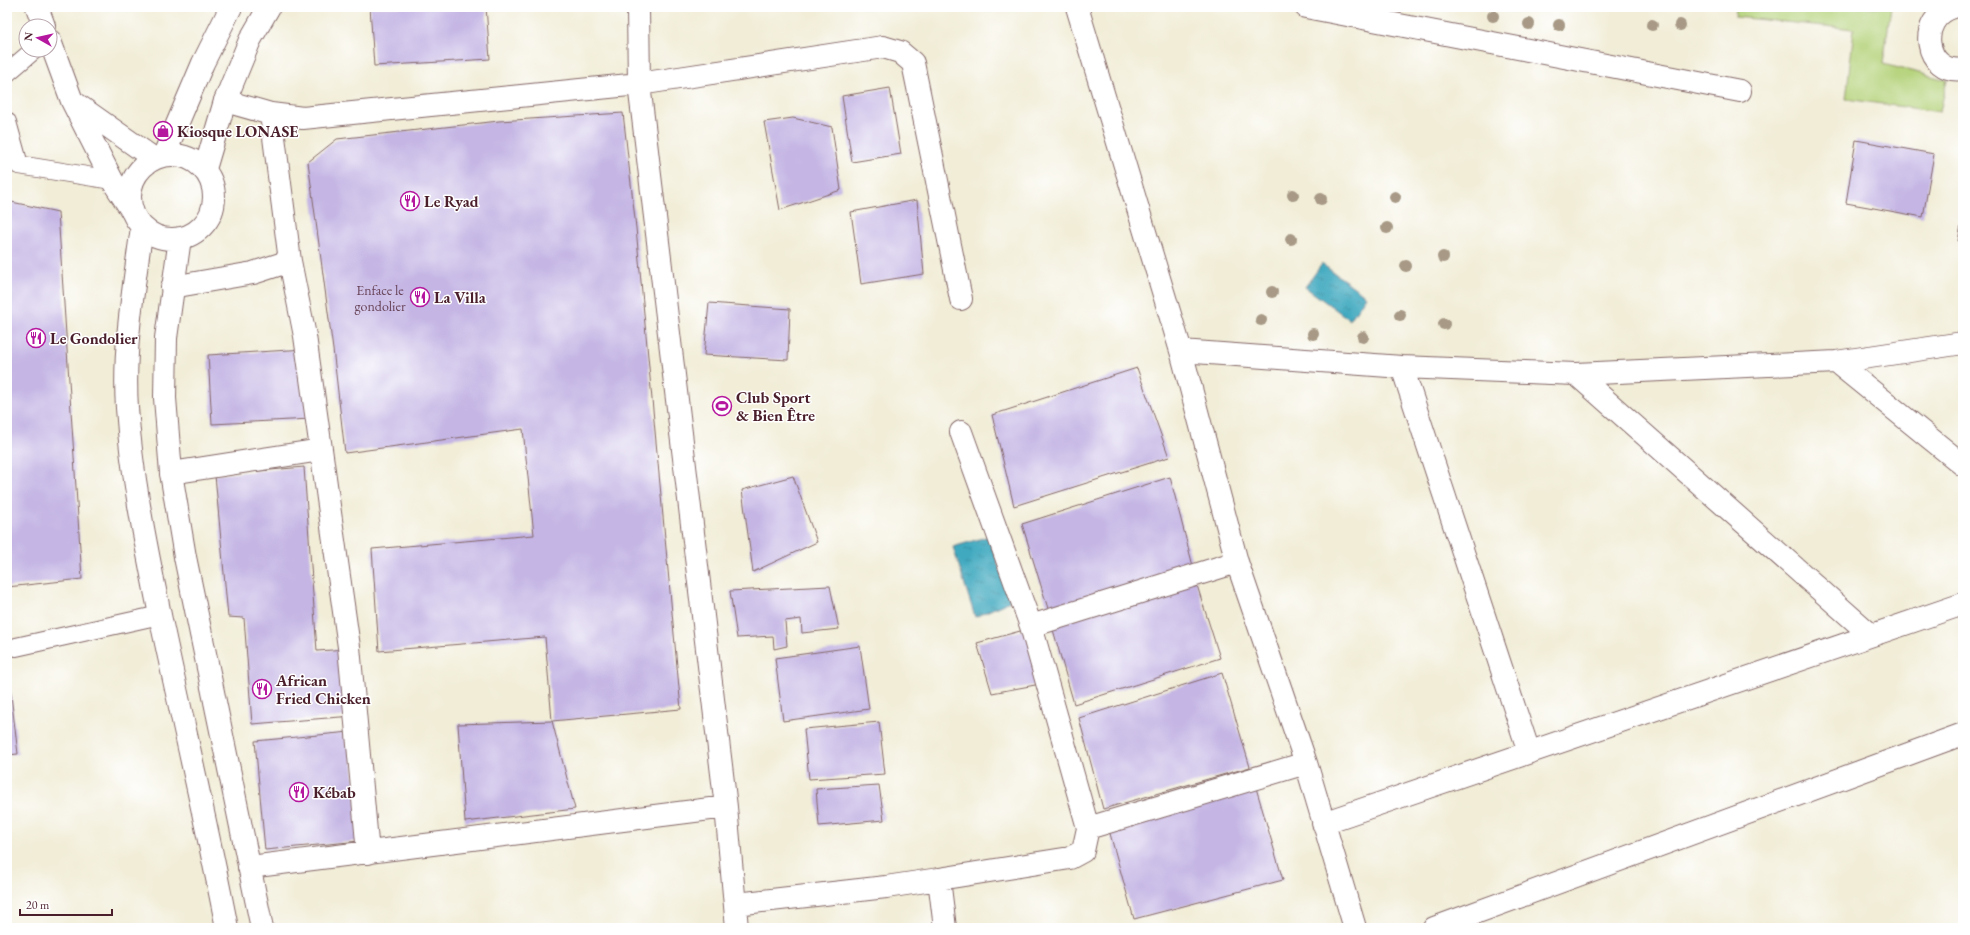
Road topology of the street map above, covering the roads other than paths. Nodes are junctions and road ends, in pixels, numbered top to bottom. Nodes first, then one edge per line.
1 (37, 7) edge
2 (231, 7) edge
3 (269, 7) edge
4 (638, 7) edge
5 (1077, 7) edge
6 (1306, 7) edge
7 (1954, 7) edge
8 (41, 18) edge
9 (25, 58) edge
10 (56, 58) edge
11 (1963, 69) edge
12 (7, 73) edge
13 (639, 84) junction
14 (1740, 91) dead end
15 (72, 101) junction
16 (225, 101) junction
17 (272, 114) junction
18 (7, 122) edge
19 (159, 156) junction
20 (13, 164) edge
21 (205, 169) junction
22 (112, 180) junction
23 (137, 219) junction
24 (180, 238) junction
25 (290, 261) junction
26 (172, 287) junction
27 (961, 300) dead end
28 (1963, 343) edge
29 (1181, 351) junction
30 (1836, 362) junction
31 (1402, 367) junction
32 (1576, 374) junction
33 (961, 432) dead end
34 (321, 450) junction
35 (1963, 465) edge
36 (171, 473) junction
37 (1237, 562) junction
38 (1963, 604) edge
39 (160, 615) junction
40 (1031, 626) junction
41 (1871, 635) junction
42 (16, 647) dead end
43 (1963, 734) edge
44 (1529, 752) junction
45 (1306, 763) junction
46 (726, 807) junction
47 (1324, 823) junction
48 (1088, 828) junction
49 (368, 853) junction
50 (250, 867) junction
51 (939, 879) junction
52 (736, 904) junction
53 (227, 928) edge
54 (262, 928) edge
55 (737, 928) edge
56 (945, 928) edge
57 (1355, 928) edge
58 (1434, 928) edge

1 - 8 main road
2 - 19 main road
3 - 16 main road
4 - 13 main road
5 - 29 main road
6 - 14 main road
7 - 11 main road
9 - 12 lane
10 - 15 main road
13 - 17 main road
13 - 27 main road
13 - 46 main road
15 - 19 main road
15 - 22 main road
16 - 17 main road
16 - 21 main road
17 - 25 main road
18 - 20 lane
19 - 21 main road
19 - 23 main road
20 - 22 lane
21 - 24 main road
22 - 23 main road
23 - 24 main road
23 - 39 main road
24 - 26 main road
25 - 26 main road
25 - 34 main road
26 - 36 main road
28 - 30 main road
29 - 31 main road
29 - 37 main road
30 - 32 main road
30 - 35 main road
31 - 32 main road
31 - 44 main road
32 - 41 main road
33 - 40 main road
34 - 36 main road
34 - 49 main road
36 - 50 main road
37 - 40 main road
37 - 45 main road
38 - 41 main road
39 - 42 lane
39 - 53 main road
40 - 48 main road
41 - 44 main road
43 - 58 main road
44 - 47 main road
45 - 47 main road
45 - 48 main road
46 - 49 main road
46 - 52 main road
47 - 57 main road
48 - 51 main road
49 - 50 main road
50 - 54 main road
51 - 52 main road
51 - 56 main road
52 - 55 main road

